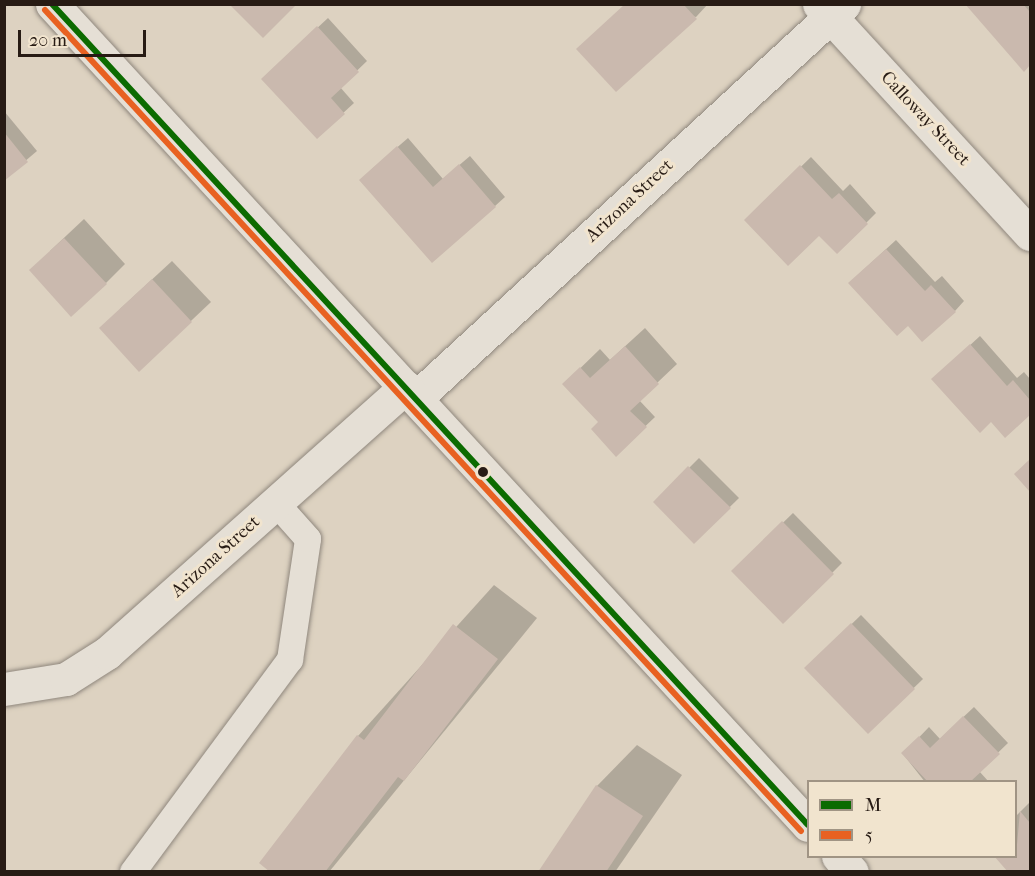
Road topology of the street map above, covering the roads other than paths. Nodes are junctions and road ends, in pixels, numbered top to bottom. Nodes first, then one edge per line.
1 (52, 4) edge
2 (831, 8) edge
3 (1030, 234) edge
4 (411, 393) junction
5 (276, 503) junction
6 (6, 689) edge
7 (807, 824) edge
8 (840, 858) edge
9 (133, 872) edge
10 (852, 872) edge

1 - 4 street
2 - 3 street, Calloway Street
2 - 4 street, Arizona Street
4 - 5 street, Arizona Street
4 - 7 street
5 - 6 street, Arizona Street
5 - 9 lane
8 - 10 street

